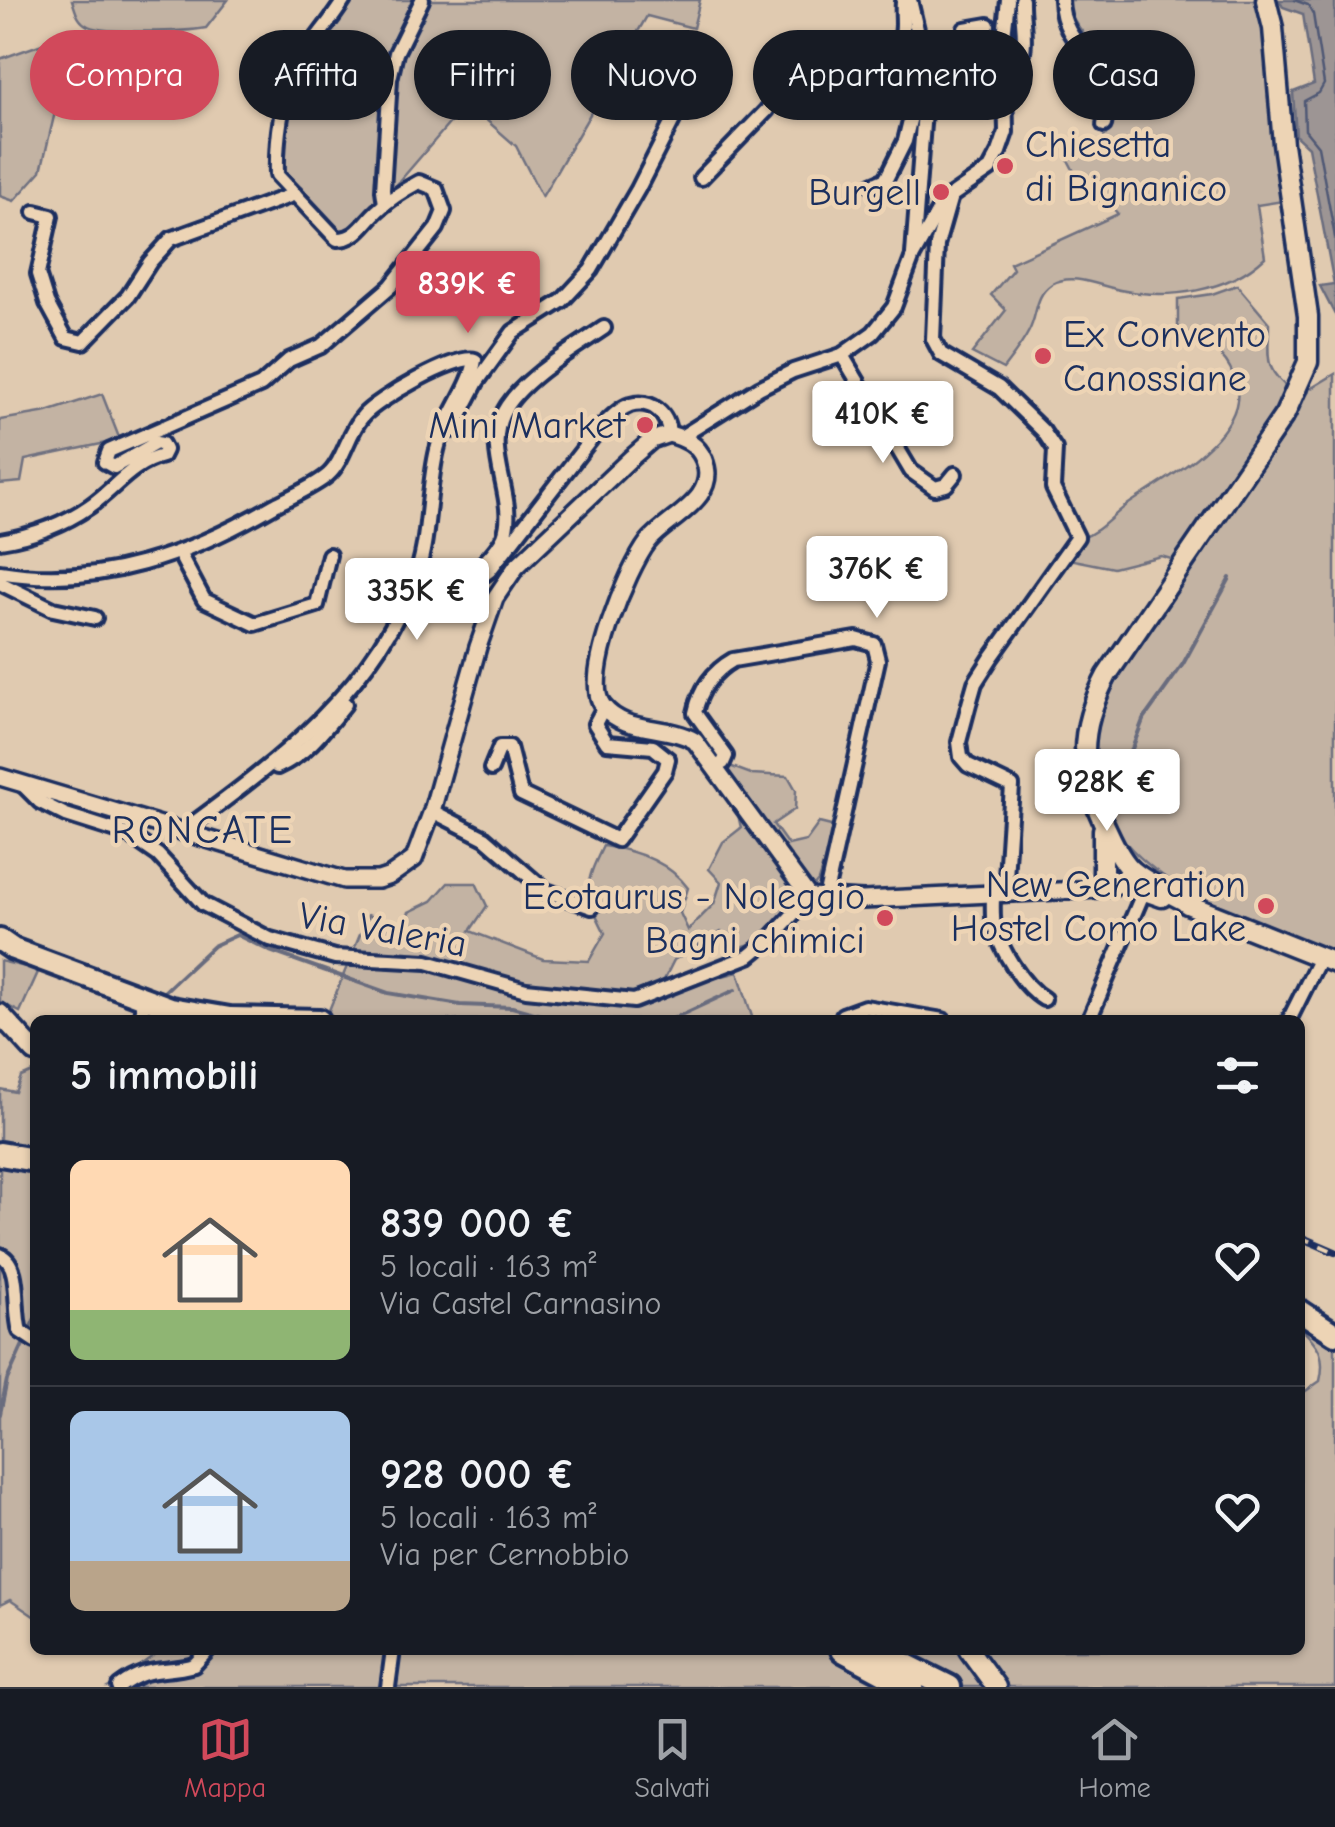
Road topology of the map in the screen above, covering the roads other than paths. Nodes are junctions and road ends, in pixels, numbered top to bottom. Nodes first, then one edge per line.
1 (344, 0) edge
2 (422, 0) edge
3 (1008, 0) edge
4 (1022, 0) edge
5 (1060, 0) edge
6 (1266, 0) edge
7 (910, 2) edge
8 (988, 25) dead end
9 (916, 30) edge
10 (965, 30) edge
11 (1007, 30) edge
12 (1023, 30) edge
13 (673, 120) edge
14 (910, 120) edge
15 (925, 120) edge
16 (1006, 120) edge
17 (1104, 125) dead end
18 (702, 178) dead end
19 (872, 185) dead end
20 (294, 194) junction
21 (951, 196) junction
22 (386, 204) junction
23 (36, 212) dead end
24 (913, 256) junction
25 (604, 328) dead end
26 (842, 356) junction
27 (675, 435) junction
28 (955, 474) dead end
29 (0, 541) edge
30 (178, 553) junction
31 (328, 555) dead end
32 (0, 572) edge
33 (0, 583) edge
34 (95, 618) dead end
35 (604, 706) junction
36 (716, 766) junction
37 (491, 769) dead end
38 (265, 772) junction
39 (0, 777) edge
40 (21, 783) junction
41 (227, 799) junction
42 (432, 810) junction
43 (1102, 820) junction
44 (183, 831) junction
45 (204, 837) junction
46 (1103, 868) junction
47 (1124, 874) junction
48 (1073, 888) junction
49 (1144, 891) junction
50 (999, 893) junction
51 (817, 897) junction
52 (592, 907) dead end
53 (1195, 907) junction
54 (4, 947) edge
55 (1328, 960) edge
56 (1044, 999) dead end
57 (142, 1009) edge
58 (0, 1014) edge
59 (212, 1015) edge
60 (843, 1015) edge
61 (913, 1015) edge
62 (1091, 1015) edge
63 (1291, 1015) edge
64 (30, 1047) edge
65 (0, 1140) edge
66 (30, 1145) edge
67 (0, 1154) edge
68 (30, 1159) edge
69 (0, 1256) edge
70 (1305, 1314) edge
71 (1335, 1334) edge
72 (28, 1337) edge
73 (203, 1655) edge
74 (392, 1655) edge
75 (857, 1655) edge
76 (883, 1655) edge
77 (973, 1655) edge
78 (931, 1684) edge
79 (119, 1687) edge
80 (388, 1687) edge
81 (996, 1687) edge

1 - 20 street
2 - 22 street
3 - 11 street
4 - 12 street
5 - 17 street
6 - 43 main road
7 - 9 street
7 - 18 street
8 - 10 street
13 - 38 street
14 - 19 street
15 - 24 street
16 - 21 street
20 - 22 street
20 - 23 street
21 - 24 street
21 - 50 street
22 - 29 street
24 - 26 street
25 - 27 street
26 - 27 street
26 - 28 street
27 - 35 street
27 - 42 street
30 - 31 street
30 - 32 street
30 - 38 street
33 - 34 street
35 - 36 street
35 - 37 street
36 - 51 street
36 - 51 street
38 - 41 street
39 - 40 street
40 - 44 street
40 - 51 street, Via Valeria
41 - 44 street
41 - 45 street
42 - 45 street
42 - 52 street
43 - 46 main road
43 - 47 main road
44 - 45 street
46 - 47 main road
46 - 48 street
47 - 48 street
47 - 49 main road
47 - 53 main road
48 - 50 street
49 - 53 main road
49 - 62 street
50 - 51 street
50 - 56 street
53 - 55 main road
54 - 57 main road
55 - 63 street
57 - 59 main road
58 - 64 main road
60 - 61 street
65 - 66 highway
67 - 68 highway
69 - 72 street
70 - 71 main road
73 - 79 street
74 - 80 street
75 - 78 highway
76 - 78 highway
77 - 81 main road

